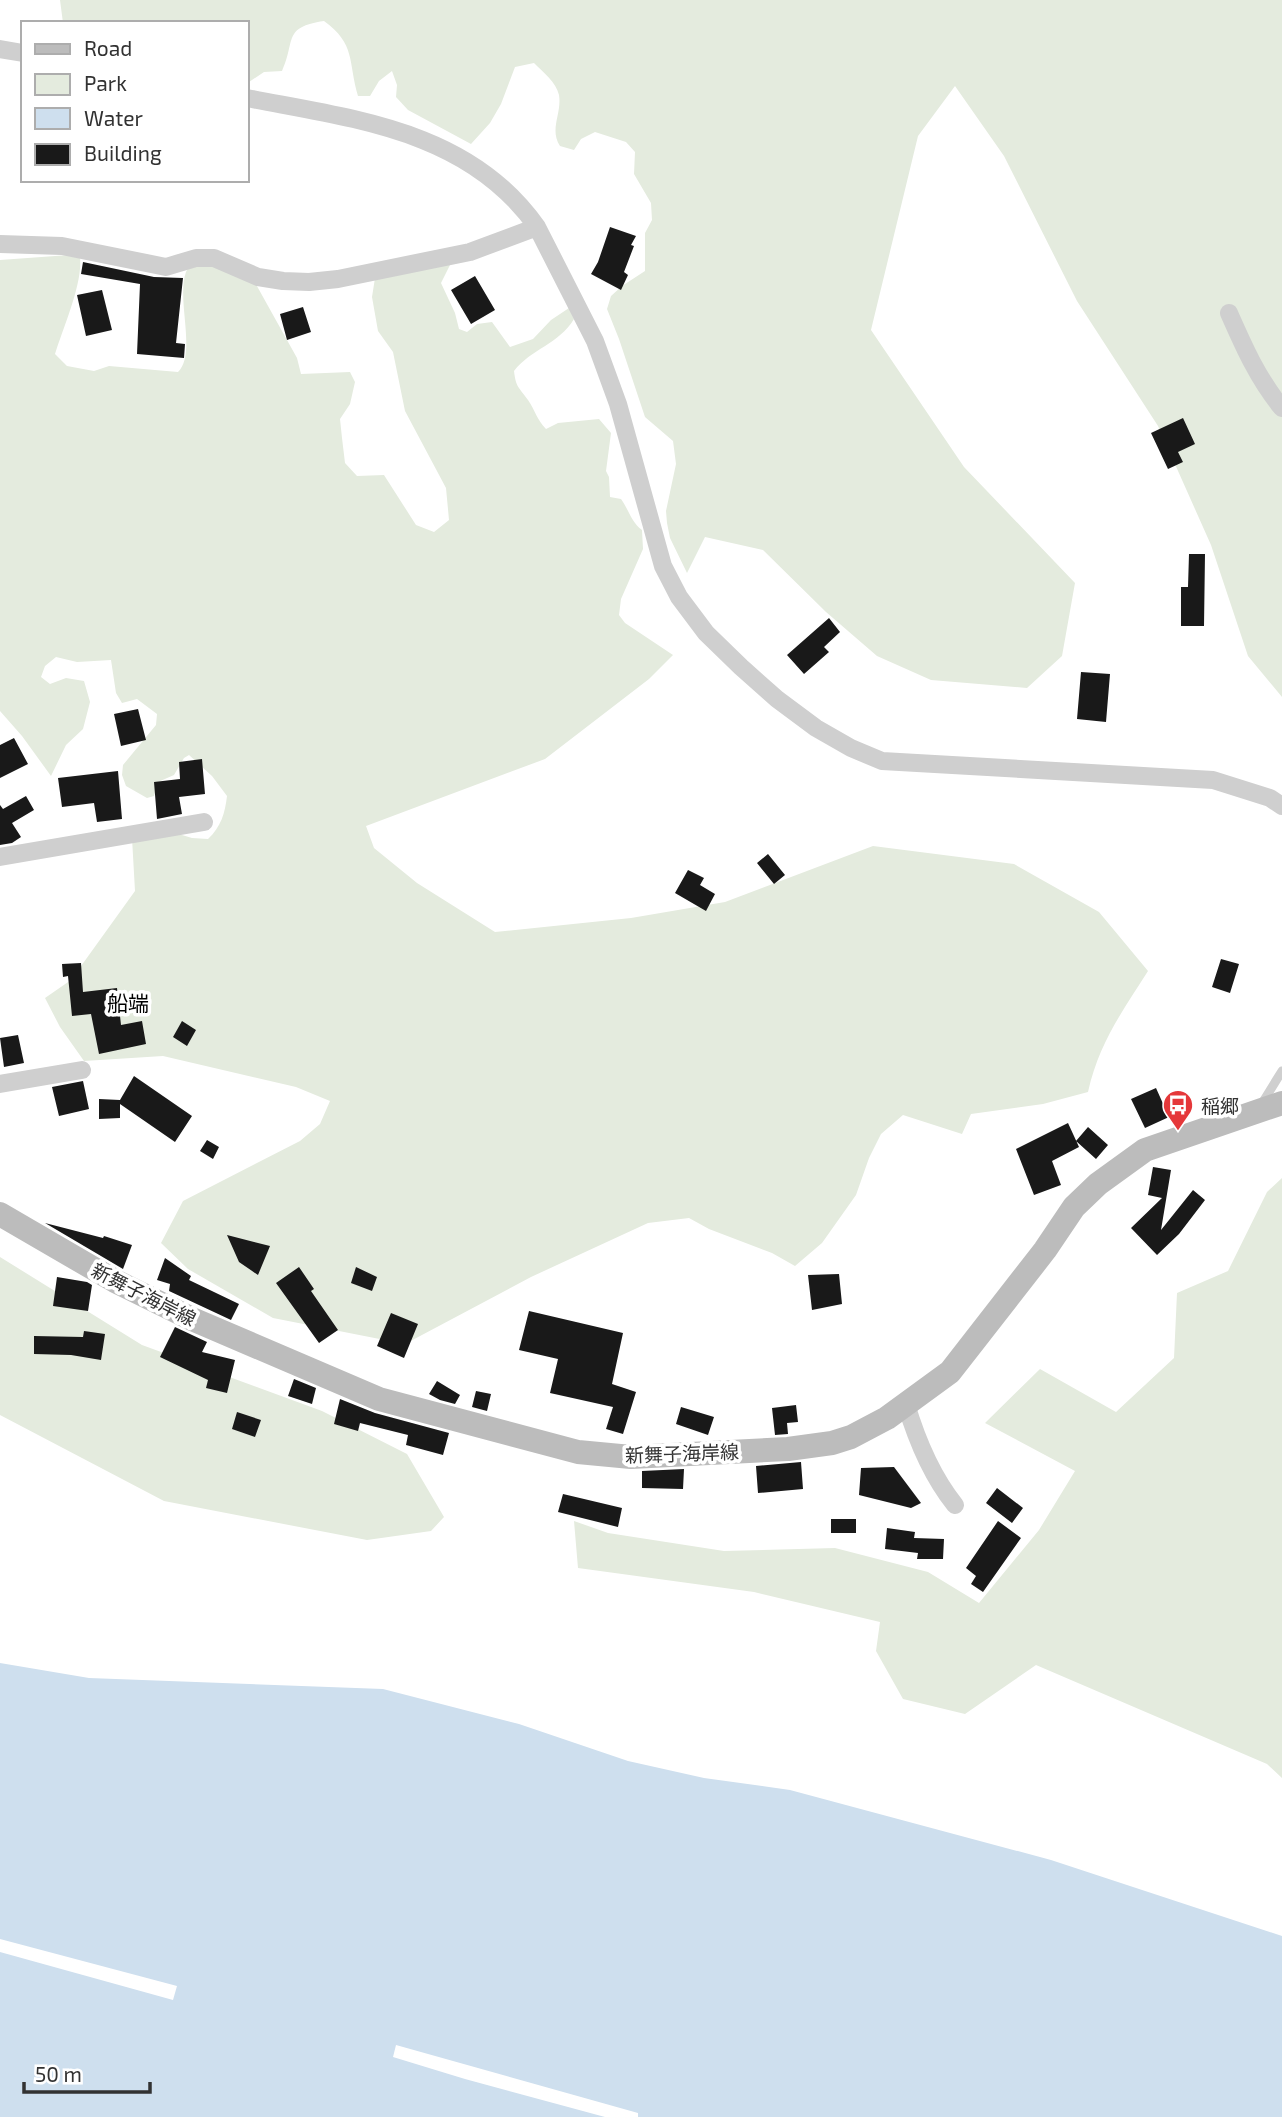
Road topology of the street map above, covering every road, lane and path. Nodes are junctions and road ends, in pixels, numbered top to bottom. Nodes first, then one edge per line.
1 (0, 49) edge
2 (21, 53) edge
3 (248, 98) edge
4 (537, 227) junction
5 (0, 244) edge
6 (1229, 313) dead end
7 (1282, 408) edge
8 (1282, 807) edge
9 (205, 822) dead end
10 (0, 858) edge
11 (82, 1070) dead end
12 (1282, 1071) edge
13 (0, 1084) edge
14 (1271, 1107) edge
15 (0, 1214) edge
16 (905, 1404) junction
17 (955, 1505) dead end

1 - 2 street
3 - 4 street
4 - 5 street
4 - 8 street
6 - 7 street
9 - 10 street
11 - 13 street
12 - 14 lane
14 - 16 main road, 新舞子海岸線
15 - 16 main road, 新舞子海岸線
16 - 17 street

